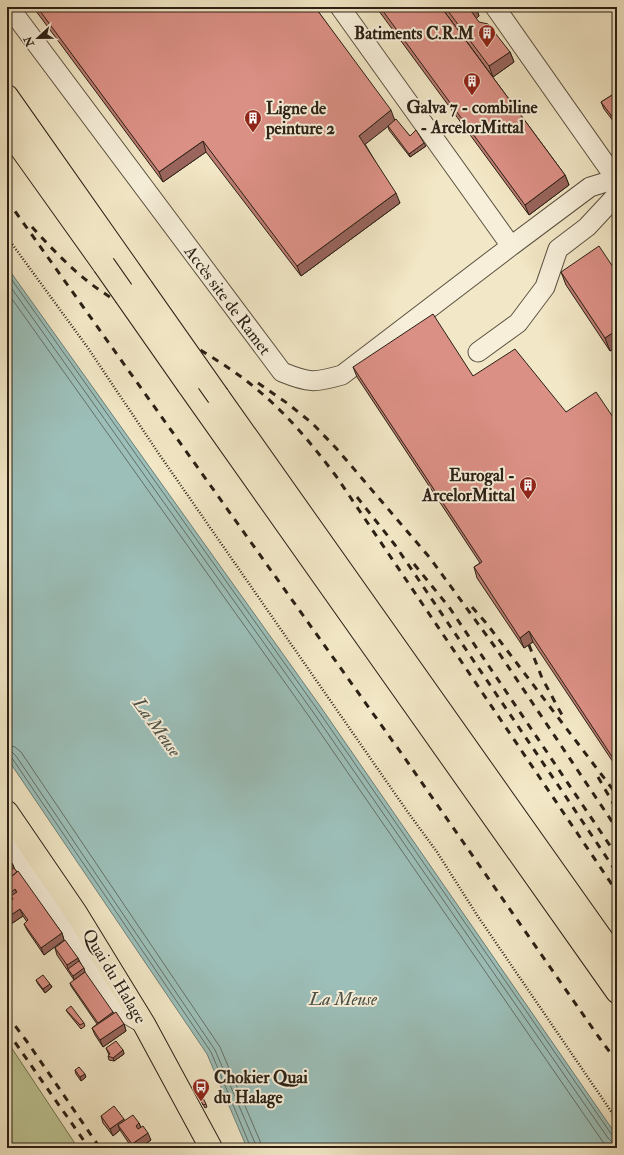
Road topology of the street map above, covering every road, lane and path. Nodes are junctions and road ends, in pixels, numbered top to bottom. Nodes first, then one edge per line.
1 (9, 7) edge
2 (340, 7) edge
3 (495, 7) edge
4 (7, 96) edge
5 (7, 129) edge
6 (616, 178) edge
7 (614, 198) junction
8 (617, 219) edge
9 (7, 237) edge
10 (512, 246) junction
11 (478, 352) dead end
12 (7, 812) edge
13 (7, 846) edge
14 (617, 960) edge
15 (617, 992) edge
16 (144, 1024) junction
17 (617, 1120) edge
18 (211, 1148) edge

1 - 10 street, Accès site de Ramet
2 - 10 street
3 - 6 street
4 - 14 main road, bridge
5 - 15 main road, bridge
6 - 7 street
6 - 10 street, Accès site de Ramet
7 - 8 street
7 - 11 street
9 - 17 path
12 - 16 main road, Quai du Halage
13 - 16 street
16 - 18 main road, Quai du Halage

